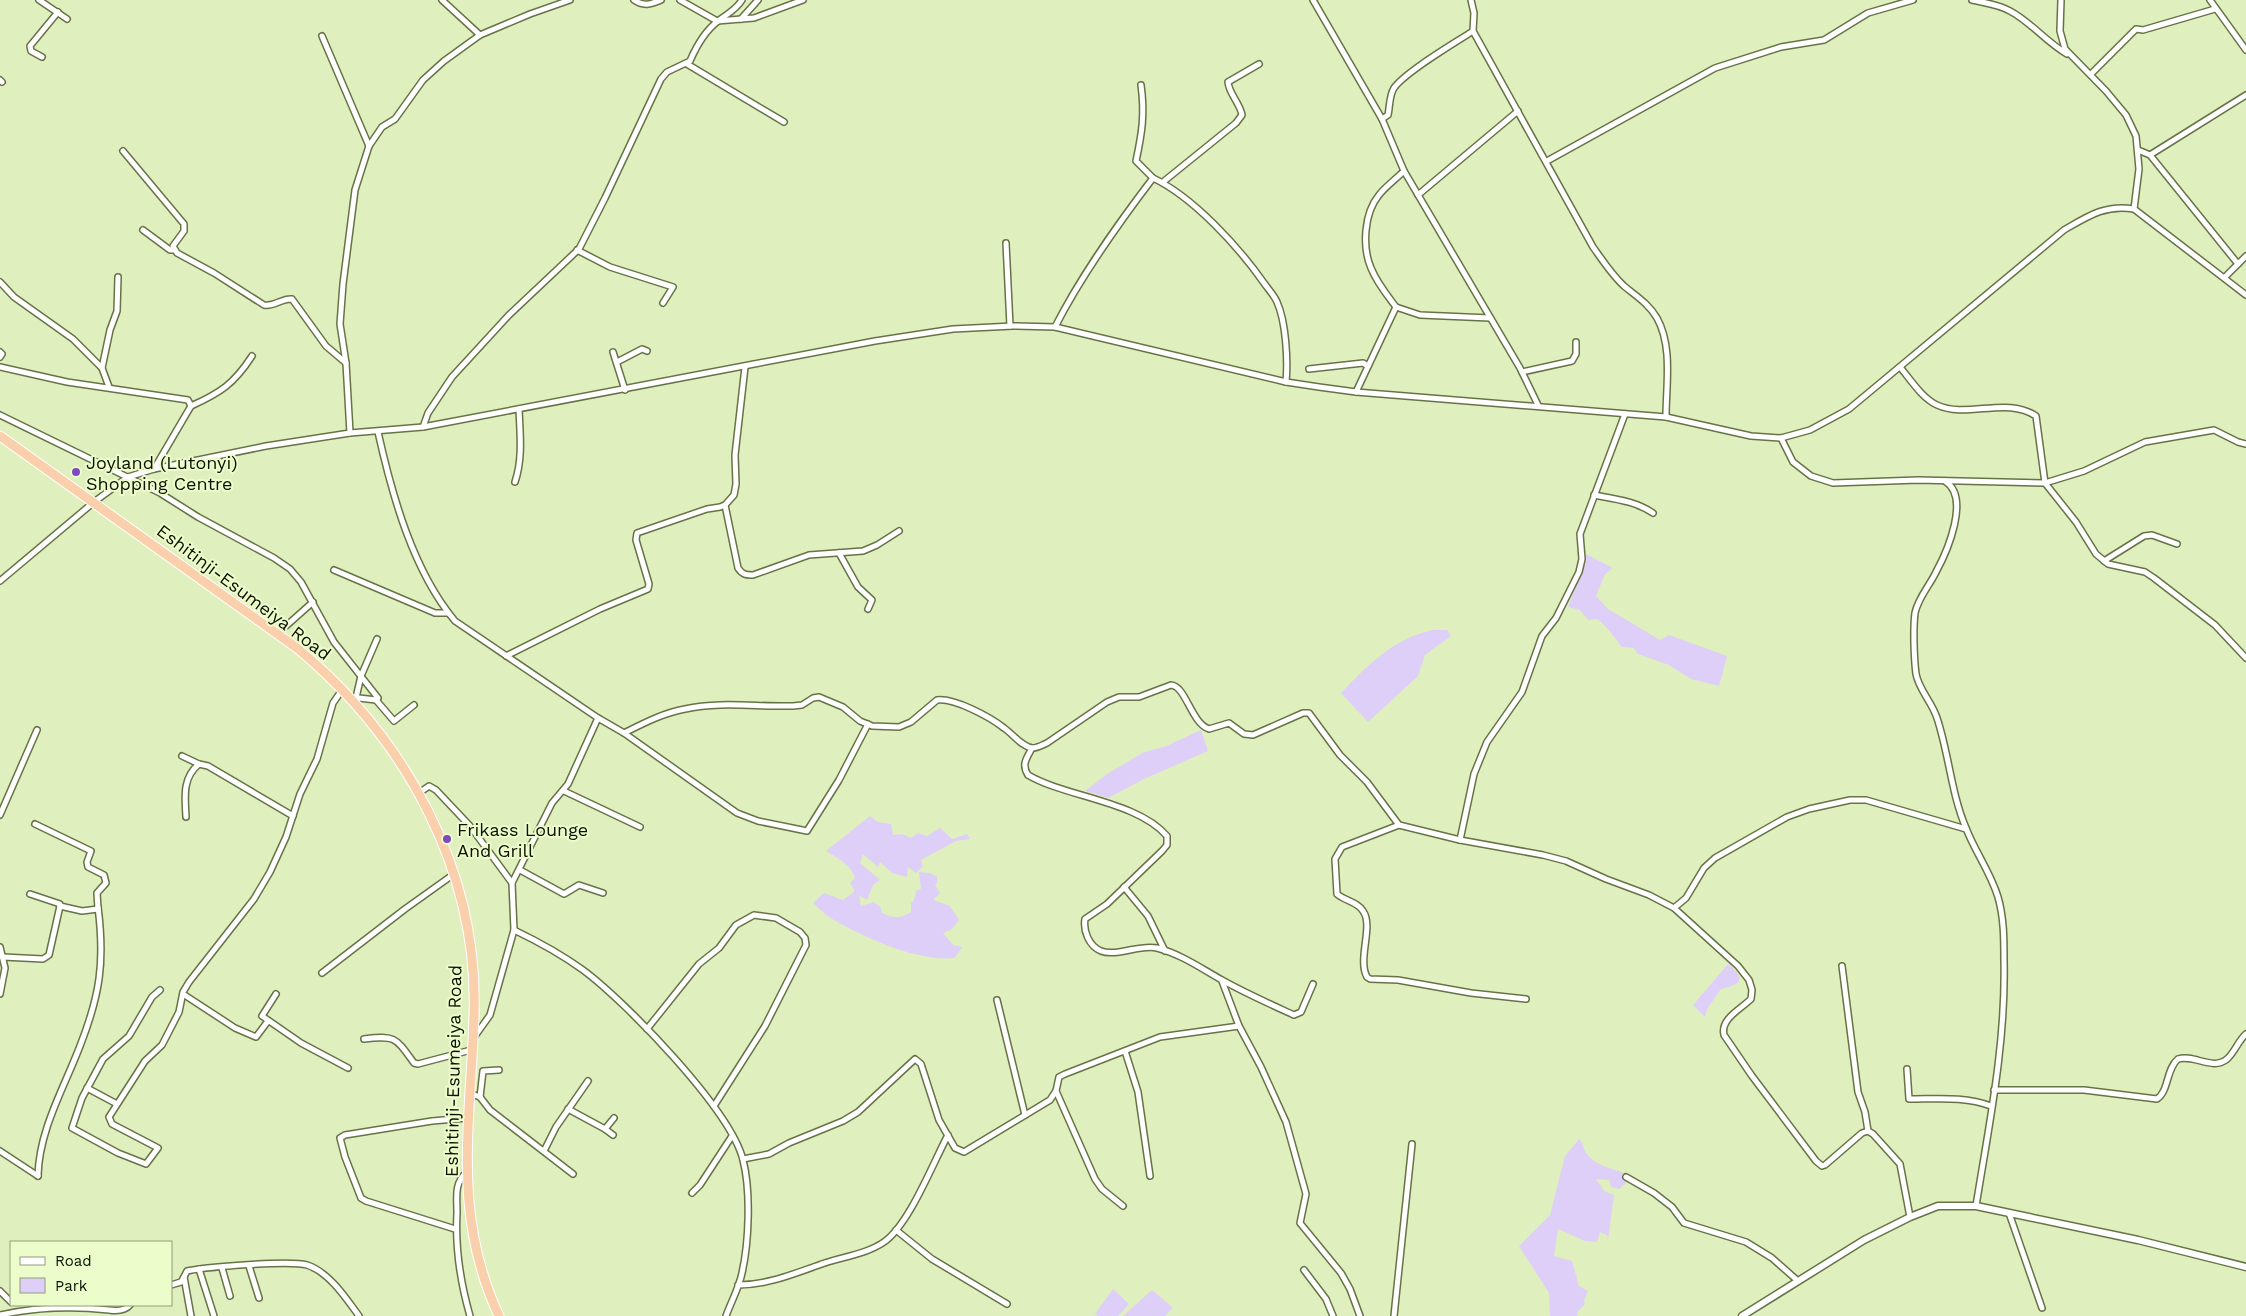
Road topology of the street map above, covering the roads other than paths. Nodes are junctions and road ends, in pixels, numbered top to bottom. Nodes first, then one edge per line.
1 (39, 0) edge
2 (442, 0) edge
3 (570, 0) edge
4 (634, 0) edge
5 (661, 0) edge
6 (680, 0) edge
7 (742, 0) edge
8 (758, 0) edge
9 (803, 0) edge
10 (1314, 0) edge
11 (1471, 0) edge
12 (1913, 0) edge
13 (1972, 0) edge
14 (2062, 0) edge
15 (2210, 0) edge
16 (2215, 9) junction
17 (58, 12) junction
18 (67, 19) dead end
19 (741, 19) junction
20 (717, 21) junction
21 (1473, 31) junction
22 (480, 35) junction
23 (322, 36) dead end
24 (2246, 50) edge
25 (2070, 55) junction
26 (42, 57) dead end
27 (687, 64) junction
28 (1259, 64) dead end
29 (2090, 74) junction
30 (1141, 86) dead end
31 (2246, 95) edge
32 (1518, 111) junction
33 (1382, 119) junction
34 (784, 122) dead end
35 (369, 146) junction
36 (2138, 150) junction
37 (123, 151) dead end
38 (2150, 155) junction
39 (1547, 161) junction
40 (1404, 171) junction
41 (1153, 178) junction
42 (1163, 182) junction
43 (1418, 195) junction
44 (2134, 209) junction
45 (143, 230) dead end
46 (1006, 243) dead end
47 (174, 250) junction
48 (577, 250) junction
49 (2246, 256) edge
50 (2238, 264) junction
51 (118, 277) dead end
52 (2225, 277) junction
53 (0, 282) edge
54 (2246, 294) edge
55 (663, 303) dead end
56 (1396, 307) junction
57 (1490, 318) junction
58 (1010, 326) junction
59 (1055, 327) junction
60 (1576, 342) dead end
61 (647, 351) dead end
62 (0, 352) edge
63 (613, 352) dead end
64 (252, 356) dead end
65 (0, 357) edge
66 (617, 362) junction
67 (346, 363) junction
68 (1368, 366) junction
69 (0, 367) edge
70 (745, 367) junction
71 (1900, 367) junction
72 (102, 368) junction
73 (1309, 369) dead end
74 (1522, 372) junction
75 (1286, 382) junction
76 (109, 386) junction
77 (625, 390) junction
78 (1356, 392) junction
79 (191, 406) junction
80 (1538, 406) junction
81 (518, 410) junction
82 (1625, 414) junction
83 (0, 415) edge
84 (1666, 417) junction
85 (423, 427) junction
86 (350, 432) junction
87 (378, 432) junction
88 (0, 436) edge
89 (1781, 438) junction
90 (2246, 444) edge
91 (154, 469) junction
92 (128, 477) junction
93 (1945, 481) junction
94 (515, 482) dead end
95 (2045, 483) junction
96 (1594, 495) junction
97 (94, 502) junction
98 (725, 504) junction
99 (1653, 512) dead end
100 (899, 531) dead end
101 (2177, 544) dead end
102 (840, 553) junction
103 (2104, 561) junction
104 (334, 570) dead end
105 (0, 581) edge
106 (313, 602) junction
107 (868, 610) dead end
108 (448, 613) junction
109 (276, 634) junction
110 (377, 639) dead end
111 (506, 656) junction
112 (2246, 658) edge
113 (361, 676) junction
114 (342, 690) junction
115 (376, 700) junction
116 (354, 702) junction
117 (414, 705) dead end
118 (598, 718) junction
119 (868, 724) junction
120 (37, 730) dead end
121 (624, 733) junction
122 (1032, 748) junction
123 (182, 756) dead end
124 (199, 764) junction
125 (564, 791) junction
126 (419, 793) junction
127 (0, 815) edge
128 (293, 816) junction
129 (186, 817) dead end
130 (35, 824) dead end
131 (1399, 825) junction
132 (640, 827) dead end
133 (1966, 829) junction
134 (1460, 840) junction
135 (520, 870) junction
136 (455, 874) junction
137 (512, 883) junction
138 (1124, 888) junction
139 (30, 894) dead end
140 (603, 894) dead end
141 (60, 906) junction
142 (98, 907) junction
143 (1674, 908) junction
144 (514, 930) junction
145 (0, 947) edge
146 (1165, 952) junction
147 (3, 956) junction
148 (1842, 966) dead end
149 (322, 973) dead end
150 (1222, 980) junction
151 (1313, 984) dead end
152 (160, 990) dead end
153 (0, 994) edge
154 (183, 994) junction
155 (276, 994) dead end
156 (1526, 999) dead end
157 (997, 1000) dead end
158 (268, 1021) junction
159 (1238, 1026) junction
160 (647, 1029) junction
161 (2246, 1034) edge
162 (364, 1039) dead end
163 (473, 1039) junction
164 (471, 1050) junction
165 (1125, 1051) junction
166 (348, 1068) dead end
167 (1907, 1069) dead end
168 (499, 1070) dead end
169 (588, 1081) dead end
170 (87, 1088) junction
171 (1994, 1090) junction
172 (1056, 1091) junction
173 (469, 1093) junction
174 (480, 1097) junction
175 (117, 1104) junction
176 (714, 1106) junction
177 (1991, 1106) junction
178 (568, 1109) junction
179 (1025, 1115) junction
180 (467, 1118) junction
181 (614, 1118) dead end
182 (605, 1129) junction
183 (1868, 1131) junction
184 (948, 1135) junction
185 (613, 1136) dead end
186 (732, 1136) junction
187 (1412, 1144) dead end
188 (0, 1151) edge
189 (544, 1151) junction
190 (743, 1159) junction
191 (466, 1173) junction
192 (573, 1174) dead end
193 (1150, 1176) dead end
194 (1626, 1177) dead end
195 (692, 1192) dead end
196 (1123, 1206) dead end
197 (1976, 1206) junction
198 (2009, 1213) junction
199 (1910, 1217) junction
200 (455, 1229) junction
201 (896, 1230) junction
202 (250, 1266) junction
203 (2246, 1267) edge
204 (222, 1268) junction
205 (199, 1269) junction
206 (1304, 1270) dead end
207 (184, 1277) junction
208 (1798, 1281) junction
209 (172, 1285) edge
210 (738, 1285) junction
211 (0, 1292) edge
212 (230, 1296) dead end
213 (259, 1298) dead end
214 (10, 1301) edge
215 (1007, 1304) dead end
216 (15, 1306) edge
217 (129, 1306) edge
218 (2042, 1308) dead end
219 (21, 1311) junction
220 (0, 1315) edge
221 (191, 1316) edge
222 (214, 1316) edge
223 (359, 1316) edge
224 (470, 1316) edge
225 (499, 1316) edge
226 (726, 1316) edge
227 (1333, 1316) edge
228 (1360, 1316) edge
229 (1394, 1316) edge
230 (1742, 1316) edge

1 - 17 street
2 - 22 street
3 - 22 street
4 - 5 street
6 - 20 street
7 - 20 street
8 - 19 street
9 - 19 street
10 - 33 street
11 - 21 street
12 - 39 street
13 - 25 street
14 - 25 street
15 - 16 street
16 - 24 street
16 - 29 street
17 - 18 street
17 - 26 street
19 - 20 street
20 - 27 street
21 - 32 street
21 - 33 street
22 - 35 street
23 - 35 street
25 - 29 street
27 - 34 street
27 - 48 street
28 - 42 street
29 - 36 street
30 - 41 street
31 - 38 street
32 - 39 street
32 - 43 street
33 - 40 street
35 - 67 street
36 - 38 street
36 - 44 street
37 - 47 street
38 - 50 street
39 - 84 street
40 - 43 street
40 - 56 street
41 - 42 street
41 - 59 street
42 - 75 street
43 - 57 street
44 - 52 street
44 - 71 street
45 - 47 street
46 - 58 street
47 - 67 street
48 - 55 street
48 - 85 street
49 - 50 street
50 - 52 street
51 - 72 street
52 - 54 street
53 - 72 street
56 - 57 street
56 - 68 street
57 - 74 street
58 - 59 street
58 - 70 street
59 - 75 street
60 - 74 street
61 - 66 street
62 - 65 street
63 - 66 street
64 - 79 street
66 - 77 street
67 - 86 street
68 - 73 street
68 - 78 street
69 - 76 street
70 - 77 street
70 - 98 street
71 - 89 street
71 - 95 street
72 - 76 street
74 - 80 street
75 - 78 street
76 - 79 street
77 - 81 street
78 - 80 street
79 - 91 street
80 - 82 street
81 - 85 street
81 - 94 street
82 - 84 street
82 - 96 street
83 - 92 street
84 - 89 street
85 - 87 street
86 - 87 street
86 - 91 street
87 - 108 street
88 - 97 highway, Eshitinji-Esumeiya Road
89 - 93 street
90 - 95 street
91 - 92 street
92 - 97 street
92 - 106 street
93 - 95 street
93 - 133 street
95 - 103 street
96 - 99 street
96 - 134 street
97 - 105 street
97 - 109 highway, Eshitinji-Esumeiya Road
98 - 102 street
98 - 111 street
100 - 102 street
101 - 103 street
102 - 107 street
103 - 112 street
104 - 108 street
106 - 109 street
106 - 113 street
108 - 111 street
109 - 114 highway, Eshitinji-Esumeiya Road
110 - 113 street
111 - 118 street
113 - 115 street
113 - 116 street
114 - 116 highway, Eshitinji-Esumeiya Road
114 - 128 street
115 - 116 street
115 - 117 street
116 - 126 highway, Eshitinji-Esumeiya Road
118 - 121 street
118 - 125 street
119 - 121 street
119 - 121 street
119 - 122 street
120 - 127 street
122 - 131 street
122 - 138 street
123 - 124 street
124 - 128 street
124 - 129 street
125 - 132 street
125 - 135 street
126 - 136 highway, Eshitinji-Esumeiya Road
126 - 137 street
128 - 154 street
130 - 142 street
131 - 134 street
131 - 156 street
133 - 143 street
133 - 171 street
134 - 143 street
135 - 137 street
135 - 140 street
136 - 149 street
136 - 163 highway, Eshitinji-Esumeiya Road
137 - 144 street
138 - 146 street
138 - 146 street
139 - 141 street
141 - 142 street
141 - 147 street
142 - 188 street
143 - 183 street
144 - 160 street
144 - 163 street
145 - 147 street
146 - 150 street
147 - 153 street
148 - 183 street
150 - 151 street
150 - 159 street
152 - 170 street
154 - 158 street
154 - 175 street
155 - 158 street
157 - 179 street
158 - 166 street
159 - 165 street
159 - 228 street
160 - 176 street
160 - 176 street
161 - 171 street
162 - 164 street
163 - 164 highway, Eshitinji-Esumeiya Road
164 - 173 highway, Eshitinji-Esumeiya Road
165 - 172 street
165 - 193 street
167 - 177 street
168 - 174 street
169 - 178 street
170 - 175 street
170 - 175 street
171 - 177 street
172 - 179 street
172 - 196 street
173 - 174 street
173 - 180 highway, Eshitinji-Esumeiya Road
174 - 189 street
176 - 186 street
177 - 197 street
178 - 182 street
178 - 189 street
179 - 184 street
180 - 191 highway, Eshitinji-Esumeiya Road
180 - 200 street
181 - 182 street
182 - 185 street
183 - 199 street
184 - 190 street
184 - 201 street
186 - 190 street
186 - 195 street
187 - 229 street
189 - 192 street
190 - 210 street
191 - 200 street
191 - 225 highway, Eshitinji-Esumeiya Road
194 - 208 street
197 - 198 street
197 - 199 street
198 - 203 street
198 - 218 street
199 - 208 street
200 - 224 street
201 - 210 street
201 - 215 street
202 - 204 street
202 - 213 street
202 - 223 street
204 - 205 street
204 - 212 street
205 - 207 street
205 - 222 street
206 - 227 street
207 - 209 street
207 - 221 street
208 - 230 street
210 - 226 street
211 - 214 street
216 - 219 street
217 - 219 street
219 - 220 street

